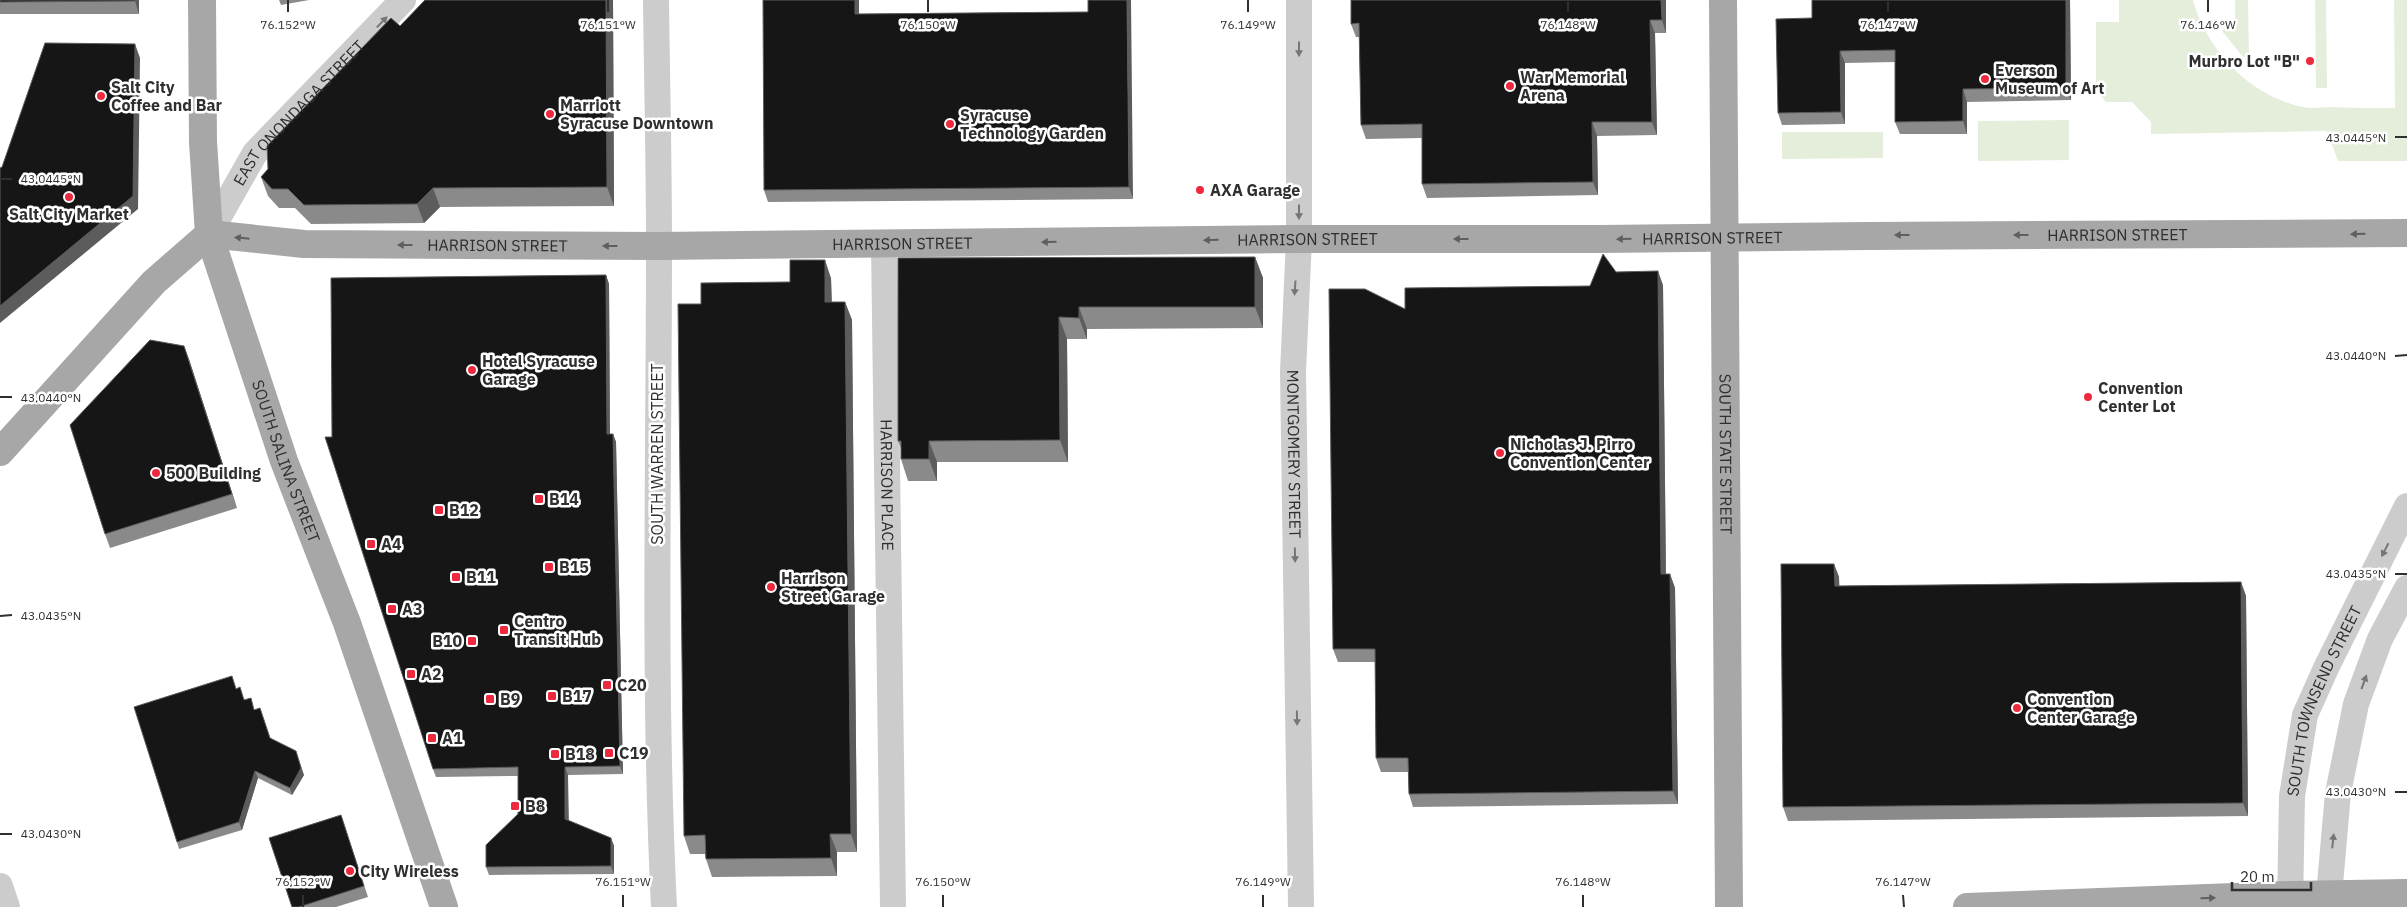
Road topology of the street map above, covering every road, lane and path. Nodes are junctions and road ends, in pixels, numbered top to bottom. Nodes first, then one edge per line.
1 (202, 0) edge
2 (403, 0) edge
3 (656, 0) edge
4 (1298, 0) edge
5 (1723, 0) edge
6 (209, 234) junction
7 (2407, 234) edge
8 (1725, 237) junction
9 (1298, 239) junction
10 (884, 244) junction
11 (659, 246) junction
12 (0, 452) edge
13 (2407, 506) edge
14 (2407, 588) edge
15 (0, 886) edge
16 (2407, 893) edge
17 (2328, 900) edge
18 (2290, 901) edge
19 (7, 907) edge
20 (444, 907) edge
21 (664, 907) edge
22 (893, 907) edge
23 (1301, 907) edge
24 (1729, 907) edge
25 (1967, 907) edge

1 - 6 main road, SOUTH SALINA STREET
6 -> 2 street, EAST ONONDAGA STREET
3 - 11 street, SOUTH WARREN STREET
4 -> 9 street, MONTGOMERY STREET
5 - 8 main road, SOUTH STATE STREET
11 -> 6 main road, HARRISON STREET
6 - 12 main road
6 - 20 main road, SOUTH SALINA STREET
7 -> 8 main road, HARRISON STREET
8 -> 9 main road, HARRISON STREET
8 - 24 main road, SOUTH STATE STREET
9 -> 10 main road, HARRISON STREET
9 -> 23 street, MONTGOMERY STREET
10 - 11 main road, HARRISON STREET
10 - 22 street, HARRISON PLACE
11 - 21 street, SOUTH WARREN STREET
13 -> 18 street, SOUTH TOWNSEND STREET
17 -> 14 street, SOUTH TOWNSEND STREET
15 - 19 street
16 - 17 main road
17 - 18 main road
25 -> 18 main road

